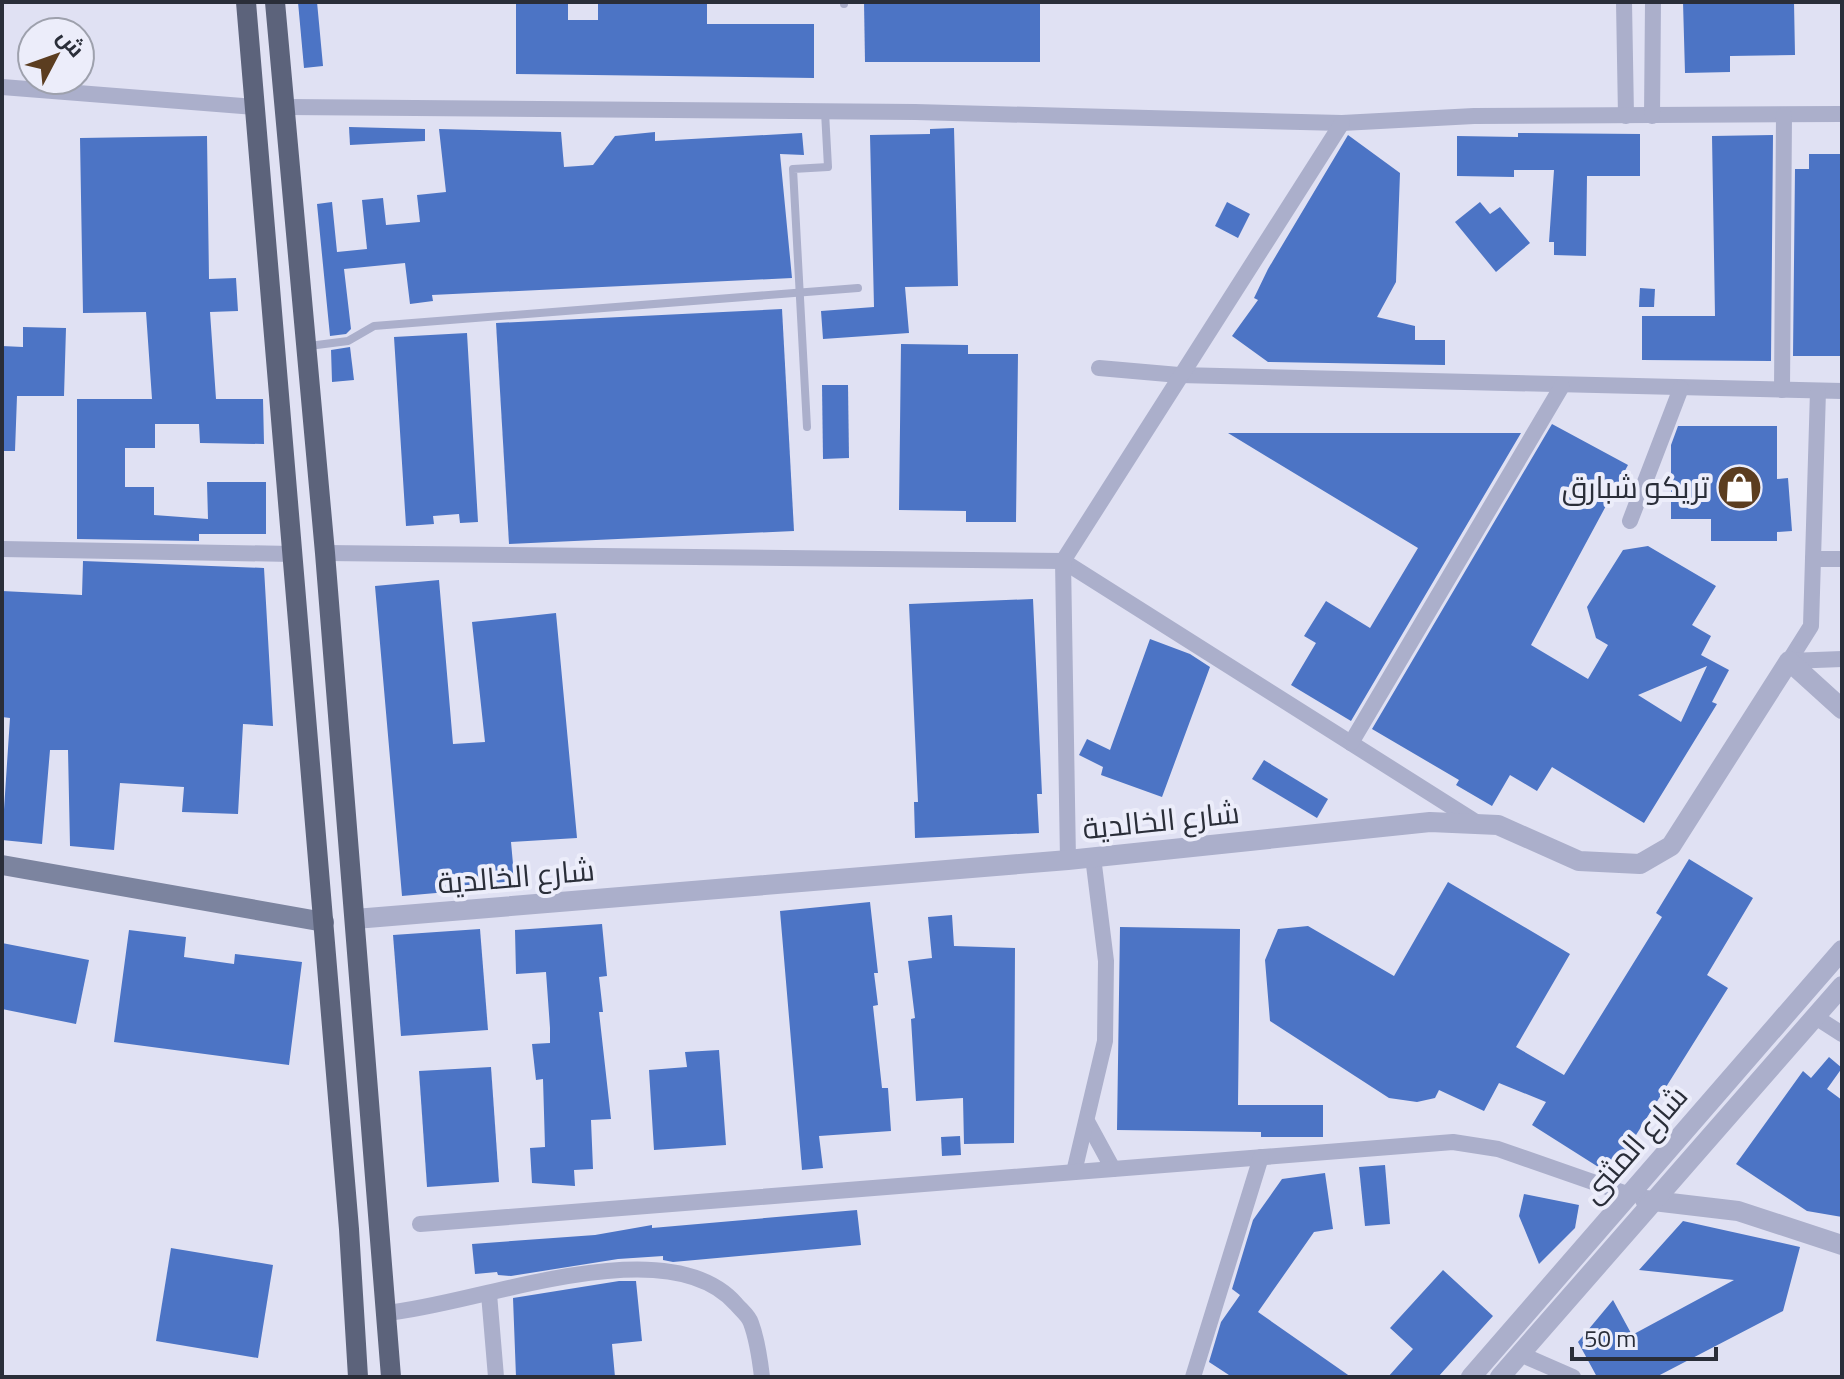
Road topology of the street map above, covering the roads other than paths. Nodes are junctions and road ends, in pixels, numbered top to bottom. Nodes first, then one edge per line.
1 (246, 2) edge
2 (275, 2) edge
3 (1624, 2) edge
4 (1653, 2) edge
5 (2, 87) edge
6 (255, 107) junction
7 (287, 107) junction
8 (825, 112) junction
9 (1842, 114) edge
10 (1784, 115) junction
11 (1626, 116) junction
12 (1652, 116) junction
13 (1342, 123) junction
14 (858, 288) dead end
15 (800, 293) junction
16 (307, 346) junction
17 (1099, 368) dead end
18 (1179, 375) junction
19 (1562, 386) junction
20 (1681, 388) junction
21 (1782, 390) junction
22 (1818, 391) junction
23 (1842, 391) edge
24 (807, 427) dead end
25 (1630, 521) dead end
26 (2, 549) edge
27 (325, 553) junction
28 (292, 554) junction
29 (1813, 559) junction
30 (1842, 559) edge
31 (1063, 561) junction
32 (1842, 659) edge
33 (1789, 661) junction
34 (1842, 709) edge
35 (1351, 743) junction
36 (1480, 824) junction
37 (1093, 857) junction
38 (1068, 860) junction
39 (2, 865) edge
40 (355, 919) junction
41 (324, 922) junction
42 (1842, 950) edge
43 (1842, 986) edge
44 (1814, 1016) junction
45 (1842, 1034) edge
46 (1088, 1123) junction
47 (1261, 1157) junction
48 (1113, 1169) junction
49 (1074, 1172) junction
50 (1630, 1195) junction
51 (1651, 1202) junction
52 (420, 1224) dead end
53 (1842, 1245) edge
54 (489, 1294) junction
55 (386, 1313) junction
56 (1520, 1354) junction
57 (358, 1377) edge
58 (391, 1377) edge
59 (496, 1377) edge
60 (762, 1377) edge
61 (1193, 1377) edge
62 (1471, 1377) edge
63 (1500, 1377) edge
64 (1573, 1377) edge

1 - 6 main road
2 - 7 main road
3 - 11 street
4 - 12 street
5 - 6 street
6 - 28 main road
7 - 8 street
7 - 16 main road
8 - 13 street
8 - 15 lane
9 - 10 street
10 - 12 street
10 - 21 street
11 - 12 street
11 - 13 street
13 - 18 street
14 - 15 lane
15 - 16 lane
15 - 24 lane
16 - 27 main road
17 - 18 street
18 - 19 street
18 - 31 street
19 - 20 street
19 - 35 street
20 - 21 street
20 - 25 street
21 - 22 street
22 - 23 street
22 - 29 street
26 - 28 street
27 - 31 street
27 - 40 main road
28 - 41 main road
29 - 30 street
29 - 33 street
31 - 35 street
31 - 38 street
32 - 33 street
33 - 34 street
33 - 36 street, شارع الخالدية
35 - 36 street
36 - 37 street, شارع الخالدية
37 - 38 street, شارع الخالدية
37 - 46 street
38 - 40 street, شارع الخالدية
39 - 41 main road
40 - 55 main road
41 - 57 main road
42 - 50 street, شارع المثنى
43 - 44 street, شارع المثنى
44 - 45 street
44 - 51 street, شارع المثنى
46 - 48 street
46 - 49 street
47 - 48 street
47 - 50 street
47 - 61 street
48 - 49 street
49 - 52 street
50 - 51 street
50 - 62 street, شارع المثنى
51 - 53 street
51 - 56 street, شارع المثنى
54 - 55 street
54 - 59 street
54 - 60 street
55 - 58 main road
56 - 63 street, شارع المثنى
56 - 64 street

